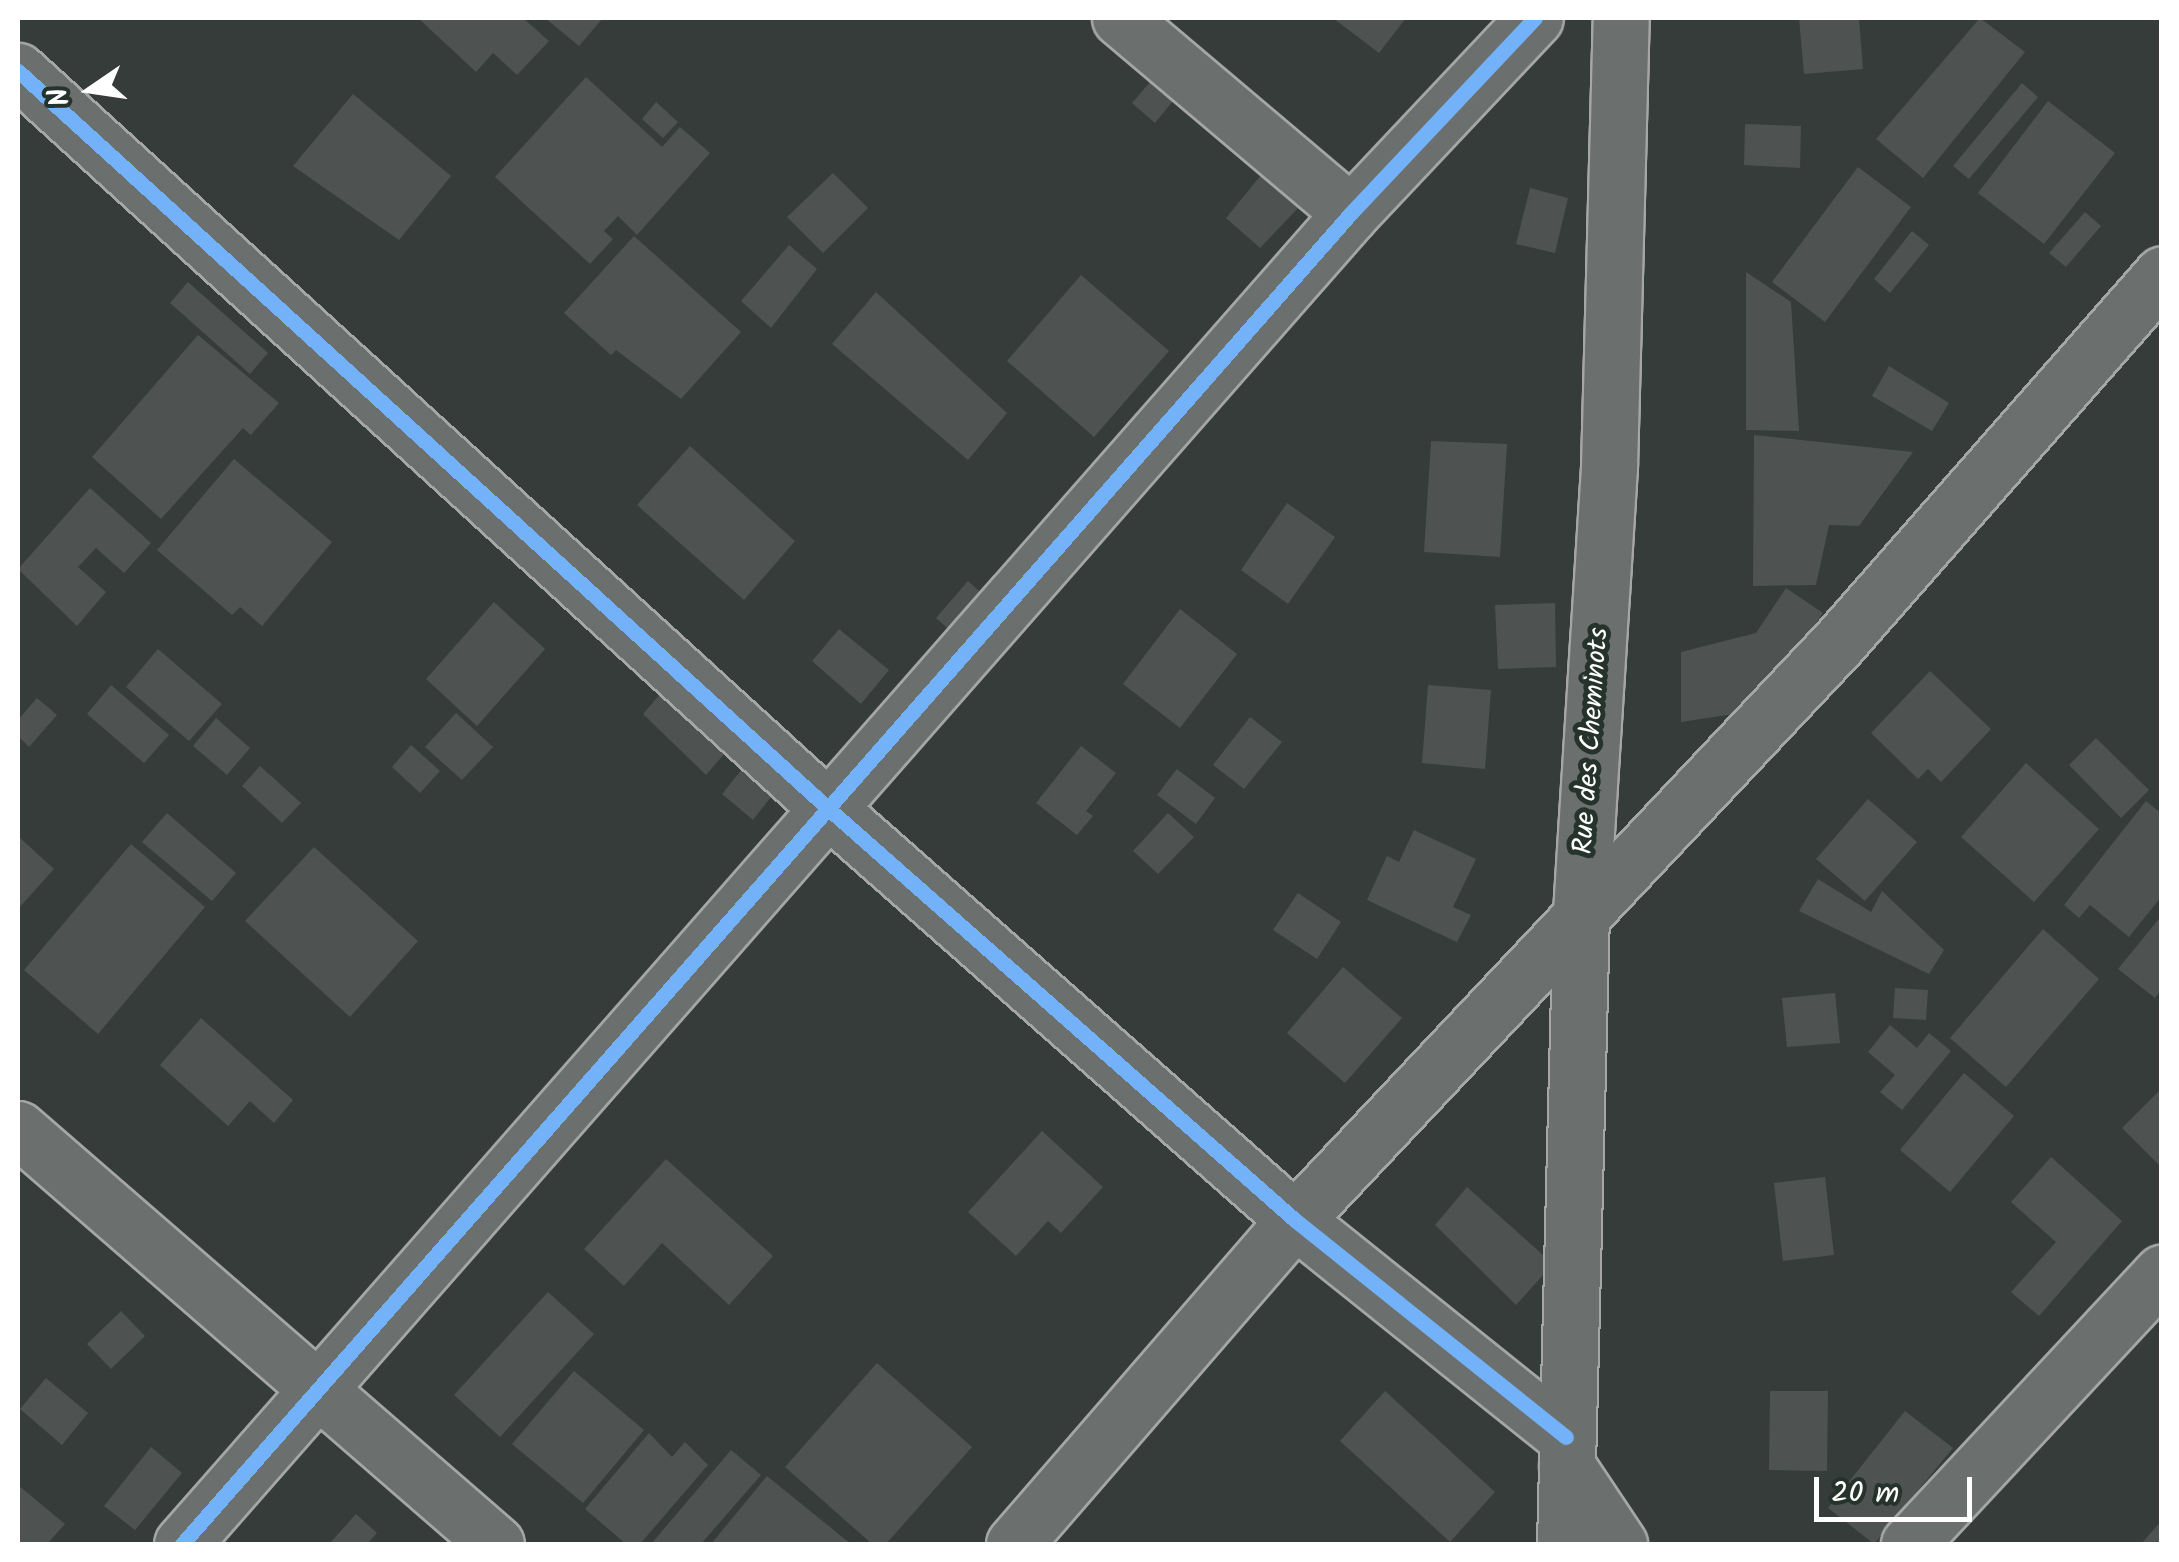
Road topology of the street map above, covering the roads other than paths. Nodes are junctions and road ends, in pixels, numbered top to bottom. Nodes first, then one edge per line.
1 (1120, 18) edge
2 (1535, 18) edge
3 (1621, 18) edge
4 (18, 70) edge
5 (1351, 213) junction
6 (2162, 274) edge
7 (831, 810) junction
8 (1581, 912) junction
9 (18, 1129) edge
10 (1295, 1220) junction
11 (2162, 1273) edge
12 (318, 1391) junction
13 (1567, 1451) junction
14 (182, 1544) edge
15 (496, 1544) edge
16 (1014, 1544) edge
17 (1566, 1544) edge
18 (1618, 1544) edge
19 (1908, 1544) edge

1 - 5 street
2 - 5 street
3 - 8 street, Rue des Cheminots
4 - 7 street
5 - 7 street
6 - 8 street
7 - 10 street
7 - 12 street
8 - 10 street
8 - 13 street, Rue des Cheminots
9 - 12 street
10 - 13 street
10 - 16 street
11 - 19 street
12 - 14 street
12 - 15 street
13 - 17 street, Rue des Cheminots
13 - 18 street

